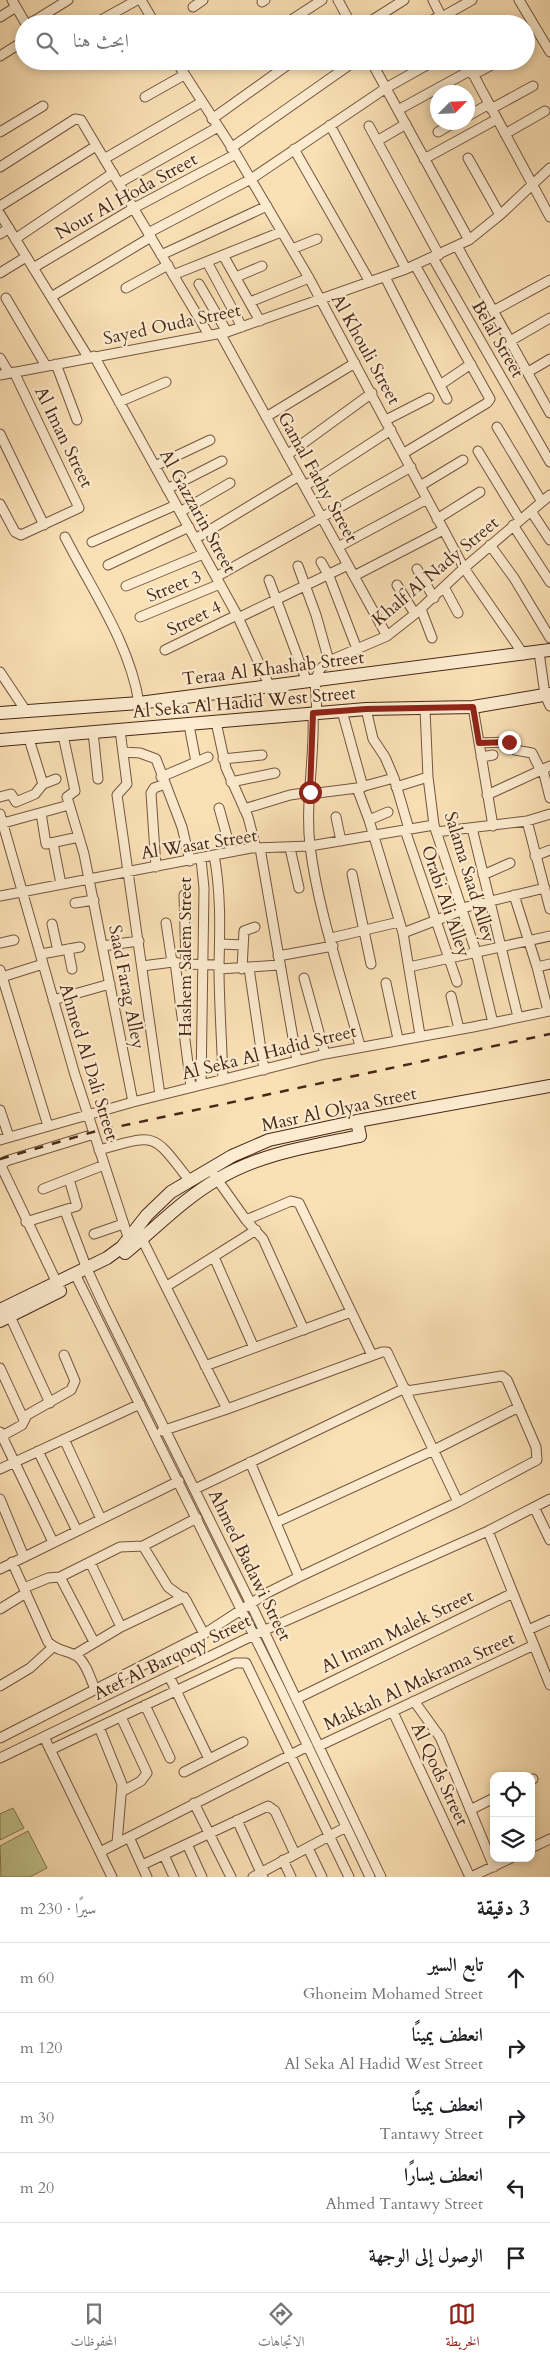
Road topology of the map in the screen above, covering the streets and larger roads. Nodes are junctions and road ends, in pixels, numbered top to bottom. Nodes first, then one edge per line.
1 (68, 0) edge
2 (137, 0) edge
3 (141, 0) edge
4 (204, 0) edge
5 (322, 0) edge
6 (338, 0) edge
7 (404, 0) edge
8 (433, 0) edge
9 (472, 0) edge
10 (519, 0) edge
11 (14, 4) edge
12 (194, 7) dead end
13 (21, 15) edge
14 (42, 15) edge
15 (110, 15) edge
16 (150, 15) edge
17 (300, 15) edge
18 (345, 15) edge
19 (380, 15) edge
20 (441, 15) edge
21 (449, 15) edge
22 (528, 15) edge
23 (0, 17) edge
24 (535, 27) edge
25 (15, 47) edge
26 (550, 52) edge
27 (0, 56) edge
28 (181, 70) edge
29 (279, 70) edge
30 (343, 70) edge
31 (376, 70) edge
32 (418, 70) edge
33 (477, 70) edge
34 (472, 72) junction
35 (184, 75) junction
36 (533, 86) dead end
37 (386, 88) junction
38 (145, 97) dead end
39 (202, 102) junction
40 (43, 106) dead end
41 (490, 106) junction
42 (398, 110) junction
43 (545, 111) dead end
44 (475, 113) edge
45 (212, 118) junction
46 (497, 120) junction
47 (406, 124) junction
48 (330, 126) junction
49 (369, 126) dead end
50 (218, 127) junction
51 (441, 130) edge
52 (0, 132) edge
53 (438, 132) dead end
54 (505, 134) junction
55 (377, 141) junction
56 (96, 146) junction
57 (294, 149) junction
58 (234, 151) junction
59 (104, 158) junction
60 (468, 158) dead end
61 (424, 159) junction
62 (0, 167) edge
63 (550, 168) edge
64 (113, 174) junction
65 (251, 180) junction
66 (119, 183) junction
67 (532, 185) junction
68 (0, 206) edge
69 (266, 206) junction
70 (134, 208) junction
71 (0, 214) edge
72 (500, 215) junction
73 (550, 217) edge
74 (9, 228) junction
75 (281, 232) junction
76 (0, 234) edge
77 (149, 235) junction
78 (15, 238) junction
79 (317, 239) dead end
80 (468, 240) junction
81 (457, 246) junction
82 (292, 249) junction
83 (162, 255) junction
84 (223, 255) junction
85 (436, 256) junction
86 (26, 257) junction
87 (207, 262) junction
88 (415, 265) junction
89 (168, 266) junction
90 (262, 266) dead end
91 (33, 268) junction
92 (406, 269) junction
93 (0, 273) edge
94 (173, 275) junction
95 (236, 277) junction
96 (385, 277) junction
97 (308, 278) junction
98 (550, 280) edge
99 (370, 282) junction
100 (199, 284) dead end
101 (126, 288) dead end
102 (51, 297) junction
103 (6, 298) dead end
104 (321, 300) junction
105 (250, 302) junction
106 (493, 311) junction
107 (550, 318) edge
108 (260, 321) junction
109 (242, 327) junction
110 (223, 332) junction
111 (209, 335) junction
112 (510, 341) junction
113 (91, 357) junction
114 (0, 358) edge
115 (550, 360) edge
116 (355, 362) junction
117 (56, 364) junction
118 (471, 364) junction
119 (46, 366) junction
120 (528, 372) junction
121 (8, 373) edge
122 (166, 382) dead end
123 (440, 385) junction
124 (372, 393) junction
125 (429, 398) dead end
126 (446, 399) dead end
127 (119, 402) junction
128 (549, 407) edge
129 (266, 417) junction
130 (77, 420) dead end
131 (386, 420) junction
132 (497, 427) dead end
133 (391, 430) junction
134 (0, 434) edge
135 (210, 440) dead end
136 (478, 451) dead end
137 (404, 453) junction
138 (287, 454) junction
139 (463, 460) dead end
140 (222, 461) dead end
141 (550, 462) edge
142 (155, 466) junction
143 (411, 467) junction
144 (299, 476) junction
145 (230, 483) dead end
146 (305, 486) junction
147 (420, 486) junction
148 (167, 489) junction
149 (480, 492) dead end
150 (550, 495) edge
151 (427, 499) junction
152 (542, 502) junction
153 (0, 504) edge
154 (178, 509) junction
155 (531, 511) junction
156 (321, 516) junction
157 (437, 519) junction
158 (517, 522) junction
159 (44, 525) junction
160 (188, 528) junction
161 (443, 530) junction
162 (65, 537) dead end
163 (195, 539) junction
164 (550, 540) edge
165 (92, 542) dead end
166 (490, 545) junction
167 (338, 547) junction
168 (203, 554) junction
169 (321, 562) dead end
170 (108, 565) dead end
171 (348, 565) junction
172 (298, 566) dead end
173 (464, 568) junction
174 (417, 569) dead end
175 (328, 576) junction
176 (354, 576) junction
177 (269, 580) dead end
178 (218, 581) junction
179 (550, 582) edge
180 (397, 585) dead end
181 (126, 586) dead end
182 (306, 586) junction
183 (444, 587) junction
184 (434, 598) junction
185 (276, 600) junction
186 (418, 612) junction
187 (458, 613) dead end
188 (140, 617) dead end
189 (238, 617) junction
190 (387, 636) junction
191 (432, 638) dead end
192 (550, 638) edge
193 (358, 649) junction
194 (165, 650) dead end
195 (544, 651) edge
196 (524, 655) junction
197 (329, 661) junction
198 (0, 672) edge
199 (311, 681) junction
200 (269, 685) junction
201 (548, 698) edge
202 (139, 703) junction
203 (473, 707) junction
204 (366, 709) junction
205 (425, 709) junction
206 (342, 710) junction
207 (26, 712) junction
208 (0, 713) edge
209 (315, 713) junction
210 (216, 722) junction
211 (189, 724) junction
212 (120, 730) junction
213 (93, 732) junction
214 (63, 735) junction
215 (29, 739) junction
216 (0, 740) edge
217 (123, 752) junction
218 (478, 752) junction
219 (262, 755) dead end
220 (493, 755) dead end
221 (208, 757) dead end
222 (224, 759) junction
223 (196, 762) junction
224 (545, 769) edge
225 (275, 773) dead end
226 (428, 777) junction
227 (56, 779) dead end
228 (98, 780) dead end
229 (163, 780) junction
230 (232, 782) junction
231 (395, 782) junction
232 (43, 784) junction
233 (360, 787) junction
234 (310, 793) junction
235 (487, 795) junction
236 (0, 797) edge
237 (550, 798) edge
238 (70, 805) junction
239 (219, 808) dead end
240 (244, 809) junction
241 (388, 812) dead end
242 (41, 813) junction
243 (0, 814) edge
244 (550, 814) edge
245 (336, 817) dead end
246 (369, 820) junction
247 (527, 821) junction
248 (2, 824) edge
249 (493, 826) junction
250 (472, 828) junction
251 (407, 829) junction
252 (435, 829) junction
253 (374, 835) junction
254 (79, 837) junction
255 (340, 841) junction
256 (53, 843) junction
257 (310, 846) junction
258 (258, 848) junction
259 (290, 848) junction
260 (550, 850) edge
261 (231, 851) junction
262 (214, 855) junction
263 (535, 856) junction
264 (201, 859) junction
265 (190, 861) junction
266 (510, 863) dead end
267 (156, 867) junction
268 (129, 872) junction
269 (352, 874) dead end
270 (483, 875) junction
271 (89, 878) junction
272 (61, 884) junction
273 (546, 885) edge
274 (299, 888) dead end
275 (24, 892) junction
276 (184, 895) dead end
277 (0, 896) edge
278 (514, 896) junction
279 (94, 900) junction
280 (488, 901) junction
281 (75, 903) dead end
282 (550, 908) edge
283 (463, 909) junction
284 (437, 920) junction
285 (399, 922) junction
286 (166, 923) dead end
287 (52, 924) dead end
288 (255, 927) dead end
289 (364, 930) junction
290 (403, 933) junction
291 (550, 936) edge
292 (14, 940) dead end
293 (529, 941) junction
294 (139, 942) junction
295 (332, 942) junction
296 (0, 943) edge
297 (221, 944) junction
298 (243, 945) junction
299 (102, 946) junction
300 (80, 947) dead end
301 (501, 947) junction
302 (68, 949) junction
303 (58, 950) junction
304 (476, 952) junction
305 (41, 954) junction
306 (448, 958) junction
307 (278, 961) junction
308 (174, 962) junction
309 (43, 964) junction
310 (371, 964) dead end
311 (550, 964) edge
312 (186, 965) junction
313 (202, 965) junction
314 (142, 966) junction
315 (220, 967) junction
316 (409, 967) junction
317 (538, 967) junction
318 (246, 968) junction
319 (72, 970) dead end
320 (1, 974) edge
321 (304, 978) dead end
322 (457, 982) dead end
323 (386, 983) dead end
324 (110, 984) junction
325 (451, 996) dead end
326 (53, 1000) junction
327 (549, 1011) edge
328 (518, 1017) junction
329 (493, 1023) junction
330 (459, 1029) junction
331 (420, 1035) junction
332 (398, 1039) junction
333 (360, 1046) junction
334 (325, 1054) junction
335 (297, 1061) junction
336 (264, 1070) junction
337 (223, 1080) junction
338 (201, 1085) junction
339 (550, 1086) edge
340 (191, 1087) junction
341 (160, 1095) junction
342 (133, 1102) junction
343 (0, 1110) edge
344 (88, 1115) junction
345 (357, 1121) junction
346 (48, 1126) junction
347 (94, 1134) junction
348 (4, 1139) edge
349 (99, 1150) junction
350 (104, 1165) junction
351 (210, 1168) junction
352 (69, 1179) junction
353 (217, 1179) junction
354 (189, 1180) junction
355 (43, 1189) dead end
356 (65, 1211) junction
357 (246, 1220) junction
358 (26, 1222) junction
359 (123, 1224) junction
360 (256, 1230) junction
361 (94, 1234) dead end
362 (140, 1235) junction
363 (129, 1240) junction
364 (214, 1257) junction
365 (83, 1275) junction
366 (57, 1283) junction
367 (167, 1286) junction
368 (352, 1312) junction
369 (4, 1314) edge
370 (304, 1330) junction
371 (254, 1348) junction
372 (64, 1355) dead end
373 (372, 1355) junction
374 (205, 1366) junction
375 (0, 1368) edge
376 (406, 1389) junction
377 (50, 1402) junction
378 (140, 1404) junction
379 (519, 1407) junction
380 (227, 1409) junction
381 (24, 1420) junction
382 (165, 1429) junction
383 (155, 1433) junction
384 (1, 1434) edge
385 (64, 1439) junction
386 (434, 1450) junction
387 (38, 1451) junction
388 (14, 1462) junction
389 (250, 1462) junction
390 (0, 1469) edge
391 (179, 1481) junction
392 (195, 1489) junction
393 (0, 1499) edge
394 (550, 1499) edge
395 (458, 1502) junction
396 (534, 1507) junction
397 (197, 1518) junction
398 (101, 1519) junction
399 (277, 1522) junction
400 (76, 1531) junction
401 (488, 1531) junction
402 (550, 1540) edge
403 (53, 1542) junction
404 (143, 1546) junction
405 (24, 1557) junction
406 (12, 1562) junction
407 (90, 1562) junction
408 (0, 1568) edge
409 (60, 1577) junction
410 (299, 1577) junction
411 (25, 1591) junction
412 (513, 1593) junction
413 (184, 1597) junction
414 (251, 1604) junction
415 (0, 1609) edge
416 (241, 1610) junction
417 (550, 1620) edge
418 (121, 1627) junction
419 (264, 1630) junction
420 (528, 1630) junction
421 (204, 1634) junction
422 (254, 1635) junction
423 (94, 1642) junction
424 (534, 1645) junction
425 (53, 1647) junction
426 (74, 1655) junction
427 (169, 1676) junction
428 (0, 1686) edge
429 (550, 1686) edge
430 (95, 1689) junction
431 (176, 1690) junction
432 (296, 1698) junction
433 (414, 1701) junction
434 (146, 1705) junction
435 (393, 1712) junction
436 (121, 1717) junction
437 (99, 1727) junction
438 (44, 1737) junction
439 (0, 1738) edge
440 (243, 1742) dead end
441 (308, 1746) junction
442 (319, 1746) junction
443 (50, 1750) junction
444 (291, 1755) junction
445 (0, 1758) edge
446 (170, 1758) dead end
447 (209, 1759) junction
448 (184, 1772) dead end
449 (123, 1791) junction
450 (490, 1800) edge
451 (194, 1803) junction
452 (470, 1810) junction
453 (237, 1820) junction
454 (346, 1827) junction
455 (209, 1833) junction
456 (330, 1836) junction
457 (129, 1837) junction
458 (550, 1839) edge
459 (117, 1843) junction
460 (187, 1844) junction
461 (535, 1846) edge
462 (308, 1848) junction
463 (100, 1852) junction
464 (295, 1854) junction
465 (164, 1855) junction
466 (283, 1860) junction
467 (502, 1862) edge
468 (142, 1865) junction
469 (494, 1866) junction
470 (262, 1875) edge
471 (475, 1876) edge
472 (112, 1877) edge
473 (147, 1877) edge
474 (174, 1877) edge
475 (202, 1877) edge
476 (231, 1877) edge
477 (253, 1877) edge
478 (291, 1877) edge
479 (322, 1877) edge
480 (349, 1877) edge
481 (370, 1877) edge
482 (381, 1877) edge

1 - 14 street
2 - 15 street
3 - 16 street
4 - 12 street
5 - 17 street
6 - 18 street
7 - 19 street
8 - 20 street
9 - 21 street
10 - 22 street
11 - 13 street
11 - 23 street
24 - 26 street
25 - 27 street
28 - 35 street, Al Khouli Street
29 - 45 street
30 - 58 street, Nour Al Hoda Street
31 - 37 street
32 - 37 street
33 - 34 street
34 - 41 street
34 - 42 street
35 - 38 street
35 - 39 street, Al Khouli Street
36 - 41 street
37 - 42 street
37 - 48 street
39 - 45 street, Al Khouli Street
39 - 59 street
40 - 52 street
41 - 44 street
41 - 46 street
42 - 47 street
43 - 54 street
45 - 50 street, Al Khouli Street
46 - 54 street
46 - 61 street
47 - 55 street
47 - 61 street
48 - 57 street
48 - 92 street
49 - 55 street, Belal Street
50 - 58 street, Al Khouli Street
50 - 66 street
51 - 53 street
54 - 67 street
55 - 85 street, Belal Street
56 - 59 street
56 - 62 street
56 - 68 street
57 - 65 street
57 - 99 street
58 - 65 street, Al Khouli Street
58 - 70 street, Nour Al Hoda Street
59 - 64 street
60 - 72 street
61 - 80 street
63 - 67 street, Sayed Ouda Street
64 - 66 street
64 - 78 street
65 - 69 street, Al Khouli Street
65 - 77 street
66 - 70 street
67 - 72 street, Sayed Ouda Street
67 - 73 street
69 - 75 street, Al Khouli Street
69 - 83 street
70 - 77 street
70 - 91 street, Nour Al Hoda Street
71 - 74 street, Al Gazzarin Street
72 - 80 street, Sayed Ouda Street
74 - 76 street
74 - 78 street, Al Gazzarin Street
75 - 82 street, Al Khouli Street
75 - 84 street
77 - 83 street
77 - 102 street
78 - 86 street, Al Gazzarin Street
79 - 82 street
80 - 81 street, Sayed Ouda Street
81 - 85 street, Sayed Ouda Street
81 - 106 street
82 - 97 street, Al Khouli Street
83 - 89 street
84 - 87 street
84 - 95 street
85 - 88 street, Sayed Ouda Street
85 - 141 street, Belal Street
86 - 91 street, Al Gazzarin Street
86 - 93 street
87 - 94 street
87 - 109 street
88 - 92 street, Sayed Ouda Street
88 - 118 street
89 - 94 street
89 - 101 street
90 - 95 street
91 - 102 street, Al Gazzarin Street
92 - 96 street, Sayed Ouda Street
94 - 111 street
95 - 105 street
96 - 99 street, Sayed Ouda Street
96 - 123 street
97 - 104 street, Al Khouli Street
97 - 105 street
98 - 106 street
99 - 104 street, Sayed Ouda Street
100 - 110 street, Gamal Fathy Street
102 - 113 street, Al Gazzarin Street
103 - 119 street
104 - 108 street, Sayed Ouda Street
104 - 116 street, Al Khouli Street
105 - 108 street
106 - 112 street
107 - 112 street
108 - 109 street, Sayed Ouda Street
109 - 110 street, Sayed Ouda Street
110 - 111 street, Sayed Ouda Street
110 - 129 street, Gamal Fathy Street
111 - 113 street, Sayed Ouda Street
112 - 120 street
113 - 117 street, Sayed Ouda Street
113 - 127 street, Al Gazzarin Street
114 - 121 street
115 - 120 street
116 - 124 street, Al Khouli Street
116 - 129 street
117 - 119 street, Sayed Ouda Street
117 - 130 street
118 - 123 street
118 - 137 street
119 - 121 street, Sayed Ouda Street
120 - 128 street
121 - 159 street, Al Iman Street
122 - 127 street
123 - 126 street
124 - 131 street, Al Khouli Street
124 - 138 street
125 - 131 street
127 - 142 street, Al Gazzarin Street
129 - 138 street, Gamal Fathy Street
131 - 133 street, Al Khouli Street
132 - 152 street
133 - 137 street, Al Khouli Street
133 - 146 street
134 - 159 street
135 - 142 street
136 - 158 street
137 - 143 street, Al Khouli Street
138 - 144 street, Gamal Fathy Street
139 - 147 street
140 - 148 street
142 - 148 street, Al Gazzarin Street
143 - 147 street, Al Khouli Street
143 - 156 street, Street 3
144 - 146 street, Gamal Fathy Street
144 - 163 street
145 - 154 street
146 - 156 street, Gamal Fathy Street
147 - 151 street, Al Khouli Street
148 - 154 street, Al Gazzarin Street
149 - 157 street
150 - 152 street, Khalf Al Nady Street
151 - 157 street, Al Khouli Street
151 - 167 street
152 - 155 street, Khalf Al Nady Street
153 - 159 street
154 - 160 street, Al Gazzarin Street
154 - 165 street
155 - 158 street, Khalf Al Nady Street
155 - 164 street
156 - 167 street, Gamal Fathy Street
156 - 178 street, Street 3
157 - 161 street, Al Khouli Street
158 - 166 street, Khalf Al Nady Street
158 - 179 street
160 - 163 street, Al Gazzarin Street
160 - 170 street
161 - 173 street, Al Khouli Street
161 - 176 street
162 - 202 street
163 - 168 street, Al Gazzarin Street
166 - 173 street, Khalf Al Nady Street
166 - 192 street
167 - 171 street, Gamal Fathy Street
168 - 178 street, Al Gazzarin Street
168 - 181 street
169 - 175 street
171 - 175 street, Street 4
171 - 176 street, Gamal Fathy Street
172 - 182 street
173 - 183 street, Khalf Al Nady Street
173 - 196 street, Al Khouli Street
174 - 184 street
175 - 182 street, Street 4
175 - 193 street
176 - 190 street, Gamal Fathy Street
177 - 185 street
178 - 188 street, Street 3
178 - 189 street, Al Gazzarin Street
180 - 186 street
182 - 185 street, Street 4
182 - 197 street
183 - 184 street, Khalf Al Nady Street
183 - 187 street
184 - 186 street, Khalf Al Nady Street
185 - 189 street, Street 4
185 - 199 street
186 - 190 street, Khalf Al Nady Street
186 - 191 street
189 - 194 street, Street 4
189 - 200 street, Al Gazzarin Street
190 - 193 street, Khalf Al Nady Street
193 - 197 street, Khalf Al Nady Street
195 - 196 street, Teraa Al Khashab Street
195 - 201 street
196 - 199 street, Teraa Al Khashab Street
197 - 199 street
198 - 207 street
199 - 200 street, Teraa Al Khashab Street
199 - 209 street
200 - 202 street, Teraa Al Khashab Street
201 - 203 street, Al Seka Al Hadid West Street
202 - 207 street, Teraa Al Khashab Street
203 - 205 street, Al Seka Al Hadid West Street
203 - 218 street
204 - 205 street, Al Seka Al Hadid West Street
204 - 206 street, Al Seka Al Hadid West Street
204 - 231 street, Orabi Ali Alley
205 - 226 street, Salama Saad Alley
206 - 209 street, Al Seka Al Hadid West Street
206 - 233 street
207 - 208 street, Teraa Al Khashab Street
209 - 210 street, Al Seka Al Hadid West Street
209 - 234 street
210 - 211 street, Al Seka Al Hadid West Street
210 - 222 street
211 - 212 street, Al Seka Al Hadid West Street
211 - 223 street
212 - 213 street, Al Seka Al Hadid West Street
212 - 217 street
213 - 214 street, Al Seka Al Hadid West Street
213 - 228 street
214 - 215 street, Al Seka Al Hadid West Street
214 - 238 street, Saad Farag Alley
215 - 216 street, Al Seka Al Hadid West Street
215 - 232 street
217 - 229 street
217 - 268 street
218 - 220 street
218 - 224 street
218 - 235 street
219 - 222 street
221 - 223 street
222 - 230 street
223 - 229 street
224 - 235 street
224 - 237 street
225 - 230 street
226 - 231 street
226 - 252 street, Salama Saad Alley
227 - 232 street
229 - 265 street
229 - 267 street
230 - 240 street
231 - 233 street
231 - 251 street, Orabi Ali Alley
232 - 236 street
233 - 234 street
233 - 246 street
234 - 240 street
234 - 257 street
235 - 249 street
238 - 242 street
238 - 254 street, Saad Farag Alley
239 - 261 street
240 - 258 street
241 - 246 street
242 - 248 street
242 - 256 street
243 - 248 street, Ahmed Al Dali Street
244 - 247 street, Al Wasat Street
245 - 255 street
246 - 253 street
247 - 249 street, Al Wasat Street
247 - 263 street
248 - 275 street, Ahmed Al Dali Street
249 - 250 street, Al Wasat Street
250 - 252 street, Al Wasat Street
250 - 270 street
251 - 252 street, Al Wasat Street
251 - 253 street, Al Wasat Street
251 - 284 street, Orabi Ali Alley
252 - 283 street, Salama Saad Alley
253 - 255 street, Al Wasat Street
253 - 285 street
254 - 256 street
254 - 271 street, Saad Farag Alley
255 - 257 street, Al Wasat Street
256 - 272 street
257 - 259 street, Al Wasat Street
257 - 295 street
258 - 259 street, Al Wasat Street
258 - 261 street, Al Wasat Street
258 - 307 street
259 - 274 street
260 - 263 street
261 - 262 street, Al Wasat Street
262 - 264 street, Al Wasat Street
262 - 297 street
263 - 273 street
264 - 265 street, Al Wasat Street
264 - 313 street, Hashem Salem Street
265 - 267 street, Al Wasat Street
266 - 270 street
267 - 268 street, Al Wasat Street
268 - 271 street, Al Wasat Street
268 - 294 street
269 - 289 street
270 - 280 street
271 - 272 street, Al Wasat Street
271 - 279 street, Saad Farag Alley
272 - 275 street, Al Wasat Street
273 - 278 street
273 - 282 street
275 - 277 street, Al Wasat Street
275 - 305 street, Ahmed Al Dali Street
276 - 312 street
278 - 280 street
278 - 293 street
279 - 281 street
279 - 299 street, Saad Farag Alley
280 - 283 street
280 - 301 street
283 - 284 street
283 - 304 street, Salama Saad Alley
284 - 290 street
284 - 306 street, Orabi Ali Alley
285 - 289 street
285 - 290 street
286 - 308 street
287 - 303 street
288 - 298 street
289 - 295 street
289 - 310 street
290 - 316 street
291 - 293 street
292 - 296 street
293 - 301 street
293 - 317 street
294 - 299 street
294 - 314 street
295 - 307 street
295 - 333 street
297 - 298 street
297 - 315 street
298 - 318 street
299 - 324 street, Saad Farag Alley
300 - 302 street
301 - 304 street
301 - 328 street
302 - 303 street
302 - 319 street
303 - 305 street
304 - 306 street
304 - 329 street, Salama Saad Alley
305 - 309 street, Ahmed Al Dali Street
306 - 316 street
306 - 322 street, Orabi Ali Alley
307 - 318 street
307 - 335 street
308 - 312 street
308 - 314 street
308 - 340 street
309 - 320 street
309 - 326 street, Ahmed Al Dali Street
311 - 317 street
312 - 313 street
313 - 315 street
313 - 338 street, Hashem Salem Street
314 - 341 street
315 - 318 street
315 - 337 street
316 - 331 street
317 - 327 street
318 - 336 street
320 - 346 street
321 - 334 street
323 - 332 street
324 - 326 street
324 - 342 street, Saad Farag Alley
325 - 330 street
326 - 344 street, Ahmed Al Dali Street
327 - 328 street, Al Seka Al Hadid Street
328 - 329 street, Al Seka Al Hadid Street
329 - 330 street, Al Seka Al Hadid Street
330 - 331 street, Al Seka Al Hadid Street
331 - 332 street, Al Seka Al Hadid Street
332 - 333 street, Al Seka Al Hadid Street
333 - 334 street, Al Seka Al Hadid Street
334 - 335 street, Al Seka Al Hadid Street
335 - 336 street, Al Seka Al Hadid Street
336 - 337 street, Al Seka Al Hadid Street
337 - 338 street, Al Seka Al Hadid Street
338 - 340 street, Al Seka Al Hadid Street
339 - 345 street, Masr Al Olyaa Street
340 - 341 street, Al Seka Al Hadid Street
341 - 342 street, Al Seka Al Hadid Street
342 - 344 street, Al Seka Al Hadid Street
343 - 348 street
344 - 346 street, Al Seka Al Hadid Street
344 - 347 street, Ahmed Al Dali Street
345 - 351 street, Masr Al Olyaa Street
345 - 353 street, Masr Al Olyaa Street
346 - 348 street, Al Seka Al Hadid Street
347 - 349 street, Ahmed Al Dali Street
347 - 358 street
349 - 350 street, Ahmed Al Dali Street
349 - 354 street
350 - 352 street
350 - 359 street, Ahmed Al Dali Street
351 - 353 street
351 - 354 street, Masr Al Olyaa Street
352 - 355 street
352 - 356 street
353 - 357 street
353 - 362 street, Masr Al Olyaa Street
354 - 362 street, Masr Al Olyaa Street
356 - 358 street
356 - 365 street
357 - 360 street
357 - 368 street
358 - 366 street
359 - 361 street
359 - 363 street, Ahmed Al Dali Street
360 - 364 street
360 - 370 street
362 - 363 street, Masr Al Olyaa Street
362 - 365 street, Masr Al Olyaa Street
362 - 367 street
363 - 365 street, Masr Al Olyaa Street
364 - 367 street
364 - 371 street
365 - 366 street
365 - 369 street
365 - 378 street, Ahmed Badawi Street
365 - 382 street, Ahmed Badawi Street
366 - 369 street
367 - 374 street
368 - 370 street
368 - 373 street
369 - 377 street
370 - 371 street
371 - 374 street
372 - 377 street
373 - 376 street
373 - 380 street
374 - 380 street
375 - 381 street
376 - 379 street
376 - 386 street
376 - 389 street
377 - 381 street
378 - 383 street, Ahmed Badawi Street
378 - 385 street
379 - 386 street
379 - 395 street, Atef Al Barqoqy Street
380 - 382 street
381 - 384 street
382 - 383 street
382 - 392 street, Ahmed Badawi Street
383 - 391 street, Ahmed Badawi Street
384 - 388 street
385 - 387 street
385 - 398 street
386 - 395 street
386 - 399 street
387 - 388 street
387 - 400 street
388 - 390 street
388 - 403 street
389 - 392 street
389 - 399 street
391 - 397 street, Ahmed Badawi Street
391 - 398 street
392 - 414 street, Ahmed Badawi Street
393 - 405 street
394 - 396 street, Atef Al Barqoqy Street
395 - 410 street, Atef Al Barqoqy Street
396 - 401 street, Atef Al Barqoqy Street
396 - 402 street
397 - 404 street
397 - 416 street, Ahmed Badawi Street
398 - 400 street
399 - 410 street
400 - 403 street
401 - 412 street
401 - 419 street, Atef Al Barqoqy Street
403 - 405 street
404 - 407 street
404 - 413 street
405 - 406 street
406 - 408 street
406 - 411 street
407 - 409 street
407 - 418 street
409 - 411 street
409 - 423 street
410 - 414 street, Atef Al Barqoqy Street
411 - 415 street
411 - 425 street
412 - 420 street
412 - 432 street, Al Imam Malek Street
413 - 418 street
413 - 421 street
414 - 416 street, Atef Al Barqoqy Street
414 - 419 street, Ahmed Badawi Street
416 - 421 street, Atef Al Barqoqy Street
416 - 422 street, Ahmed Badawi Street
417 - 420 street
418 - 423 street
419 - 422 street, Atef Al Barqoqy Street
419 - 432 street, Ahmed Badawi Street
420 - 424 street
421 - 430 street, Atef Al Barqoqy Street
422 - 427 street, Atef Al Barqoqy Street
422 - 441 street, Ahmed Badawi Street
423 - 426 street
424 - 429 street
424 - 433 street, Makkah Al Makrama Street
425 - 426 street
425 - 428 street
426 - 430 street
427 - 431 street
427 - 438 street, Atef Al Barqoqy Street
430 - 439 street, Atef Al Barqoqy Street
431 - 434 street
431 - 444 street
431 - 447 street
432 - 442 street, Ahmed Badawi Street
433 - 435 street, Makkah Al Makrama Street
433 - 452 street
434 - 436 street
434 - 446 street
435 - 442 street, Makkah Al Makrama Street
435 - 471 street, Al Qods Street
436 - 437 street
436 - 449 street
437 - 443 street
437 - 449 street
438 - 443 street
438 - 445 street, Atef Al Barqoqy Street
440 - 447 street
441 - 444 street
441 - 454 street, Ahmed Badawi Street
442 - 482 street, Ahmed Badawi Street
443 - 463 street
444 - 451 street
444 - 456 street
447 - 448 street
449 - 459 street
450 - 452 street
451 - 455 street
451 - 457 street
452 - 469 street
453 - 455 street
453 - 464 street
453 - 470 street
454 - 456 street
454 - 481 street, Ahmed Badawi Street
455 - 460 street
455 - 476 street
456 - 462 street
456 - 480 street
457 - 459 street
457 - 468 street
458 - 461 street
459 - 463 street
460 - 465 street
460 - 475 street
462 - 464 street
462 - 479 street
463 - 472 street
464 - 466 street
465 - 468 street
465 - 474 street
466 - 470 street
466 - 478 street
467 - 469 street
468 - 473 street
469 - 471 street
470 - 477 street

